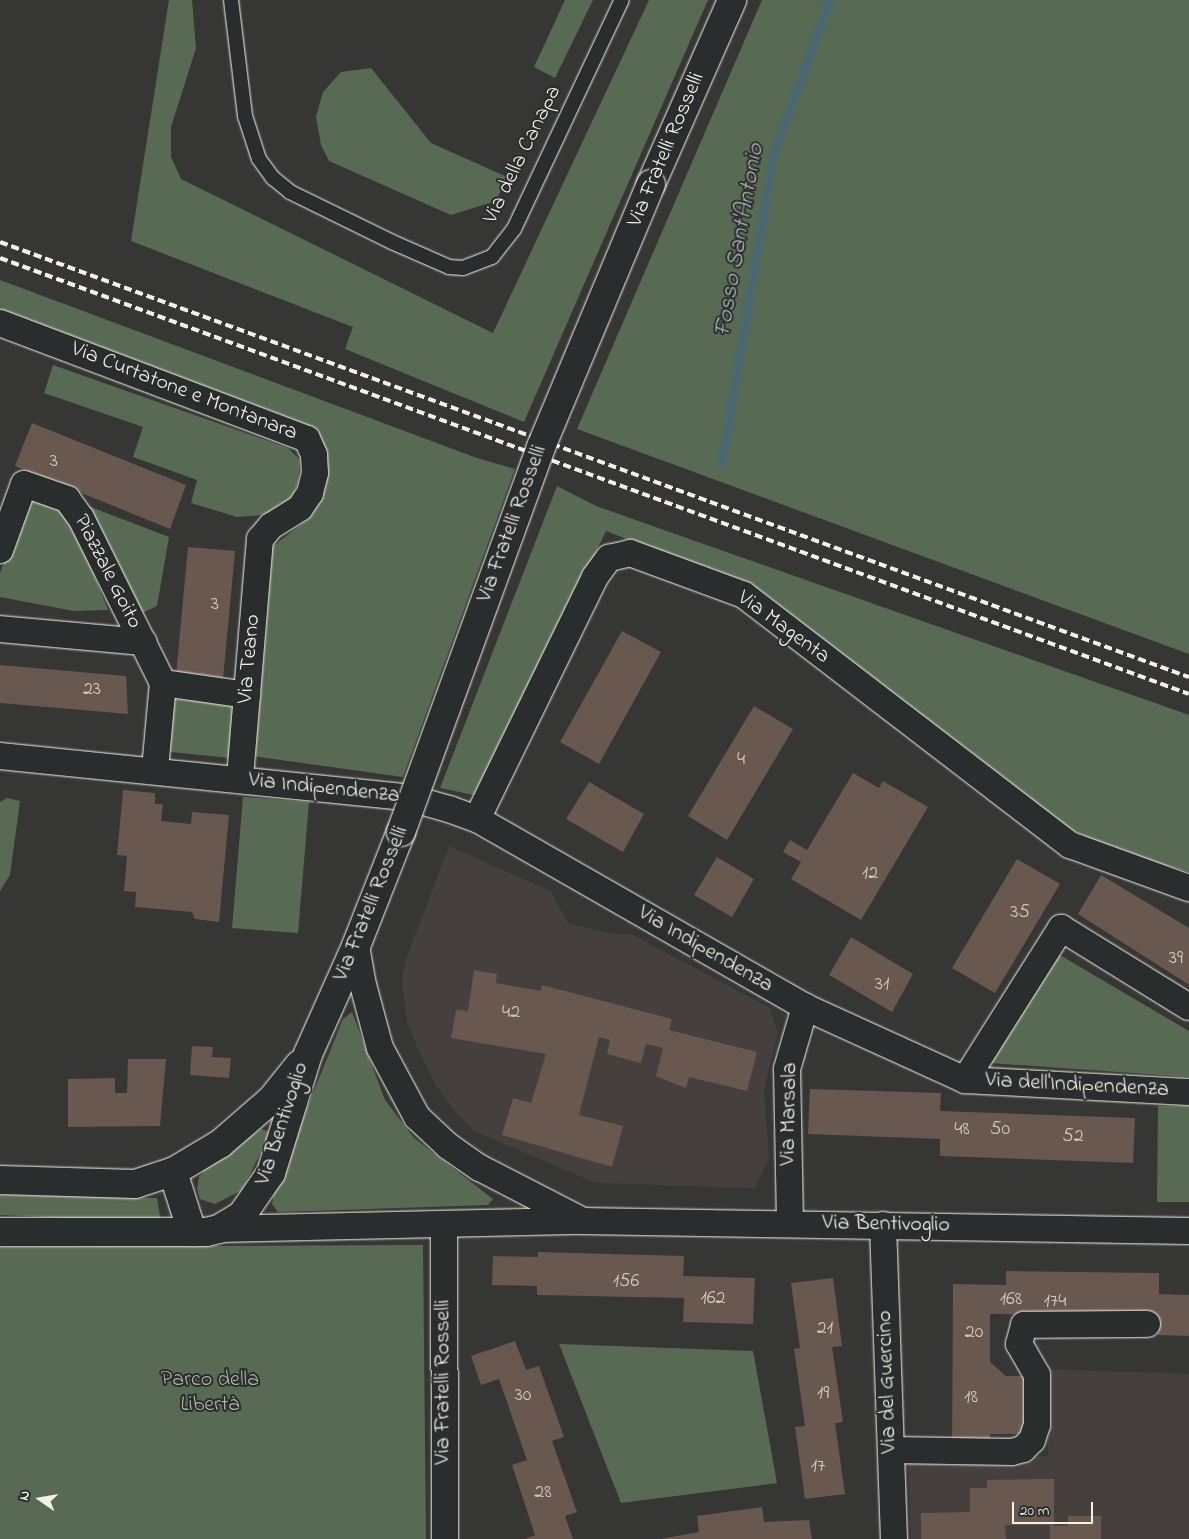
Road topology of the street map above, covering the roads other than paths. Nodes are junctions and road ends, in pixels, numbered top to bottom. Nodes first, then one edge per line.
1 (231, 0) edge
2 (622, 0) edge
3 (732, 0) edge
4 (0, 323) edge
5 (260, 539) joint
6 (0, 550) edge
7 (0, 629) edge
8 (143, 642) junction
9 (163, 683) junction
10 (247, 695) junction
11 (7, 761) edge
12 (155, 770) junction
13 (240, 779) junction
14 (477, 819) junction
15 (1189, 888) edge
16 (356, 946) junction
17 (805, 1007) junction
18 (1189, 1007) edge
19 (308, 1054) junction
20 (965, 1080) junction
21 (1189, 1092) edge
22 (173, 1172) junction
23 (0, 1180) edge
24 (582, 1221) junction
25 (790, 1223) junction
26 (444, 1225) junction
27 (883, 1225) junction
28 (219, 1229) junction
29 (1189, 1231) edge
30 (0, 1232) edge
31 (192, 1232) junction
32 (1147, 1324) dead end
33 (891, 1450) junction
34 (445, 1539) edge
35 (894, 1539) edge

1 - 2 lane, Via della Canapa
3 - 16 street, Via Fratelli Rosselli, bridge
4 - 5 street, Via Curtatone e Montanara
5 - 10 street, Via Teano
6 - 8 street, Piazzale Goito
7 - 8 street, Piazzale Goito
8 - 9 street, Piazzale Goito
9 - 10 street
9 - 12 street
10 - 13 street, Via Teano
11 - 12 street, Via Indipendenza
12 - 13 street, Via Indipendenza
13 - 14 street, Via Indipendenza
14 - 15 street, Via Magenta
14 - 17 street, Via Indipendenza
16 - 19 street, Via Fratelli Rosselli
16 - 24 street, Via Bentivoglio
17 - 20 street, Via dell'Indipendenza
17 - 25 street, Via Marsala
18 - 20 street, Via dell'Indipendenza
19 - 22 street, Via Bentivoglio
19 - 28 street, Via Bentivoglio
20 - 21 street, Via dell'Indipendenza
22 - 23 street, Via Bentivoglio
22 - 31 street
24 - 25 street, Via Bentivoglio
24 - 26 street, Via Bentivoglio
25 - 27 street, Via Bentivoglio
26 - 28 street, Via Bentivoglio
26 - 34 street, Via Fratelli Rosselli
27 - 29 street, Via Bentivoglio
27 - 33 street, Via del Guercino
28 - 31 street, Via Bentivoglio
30 - 31 street, Via Bentivoglio
32 - 33 street
33 - 35 street, Via del Guercino

